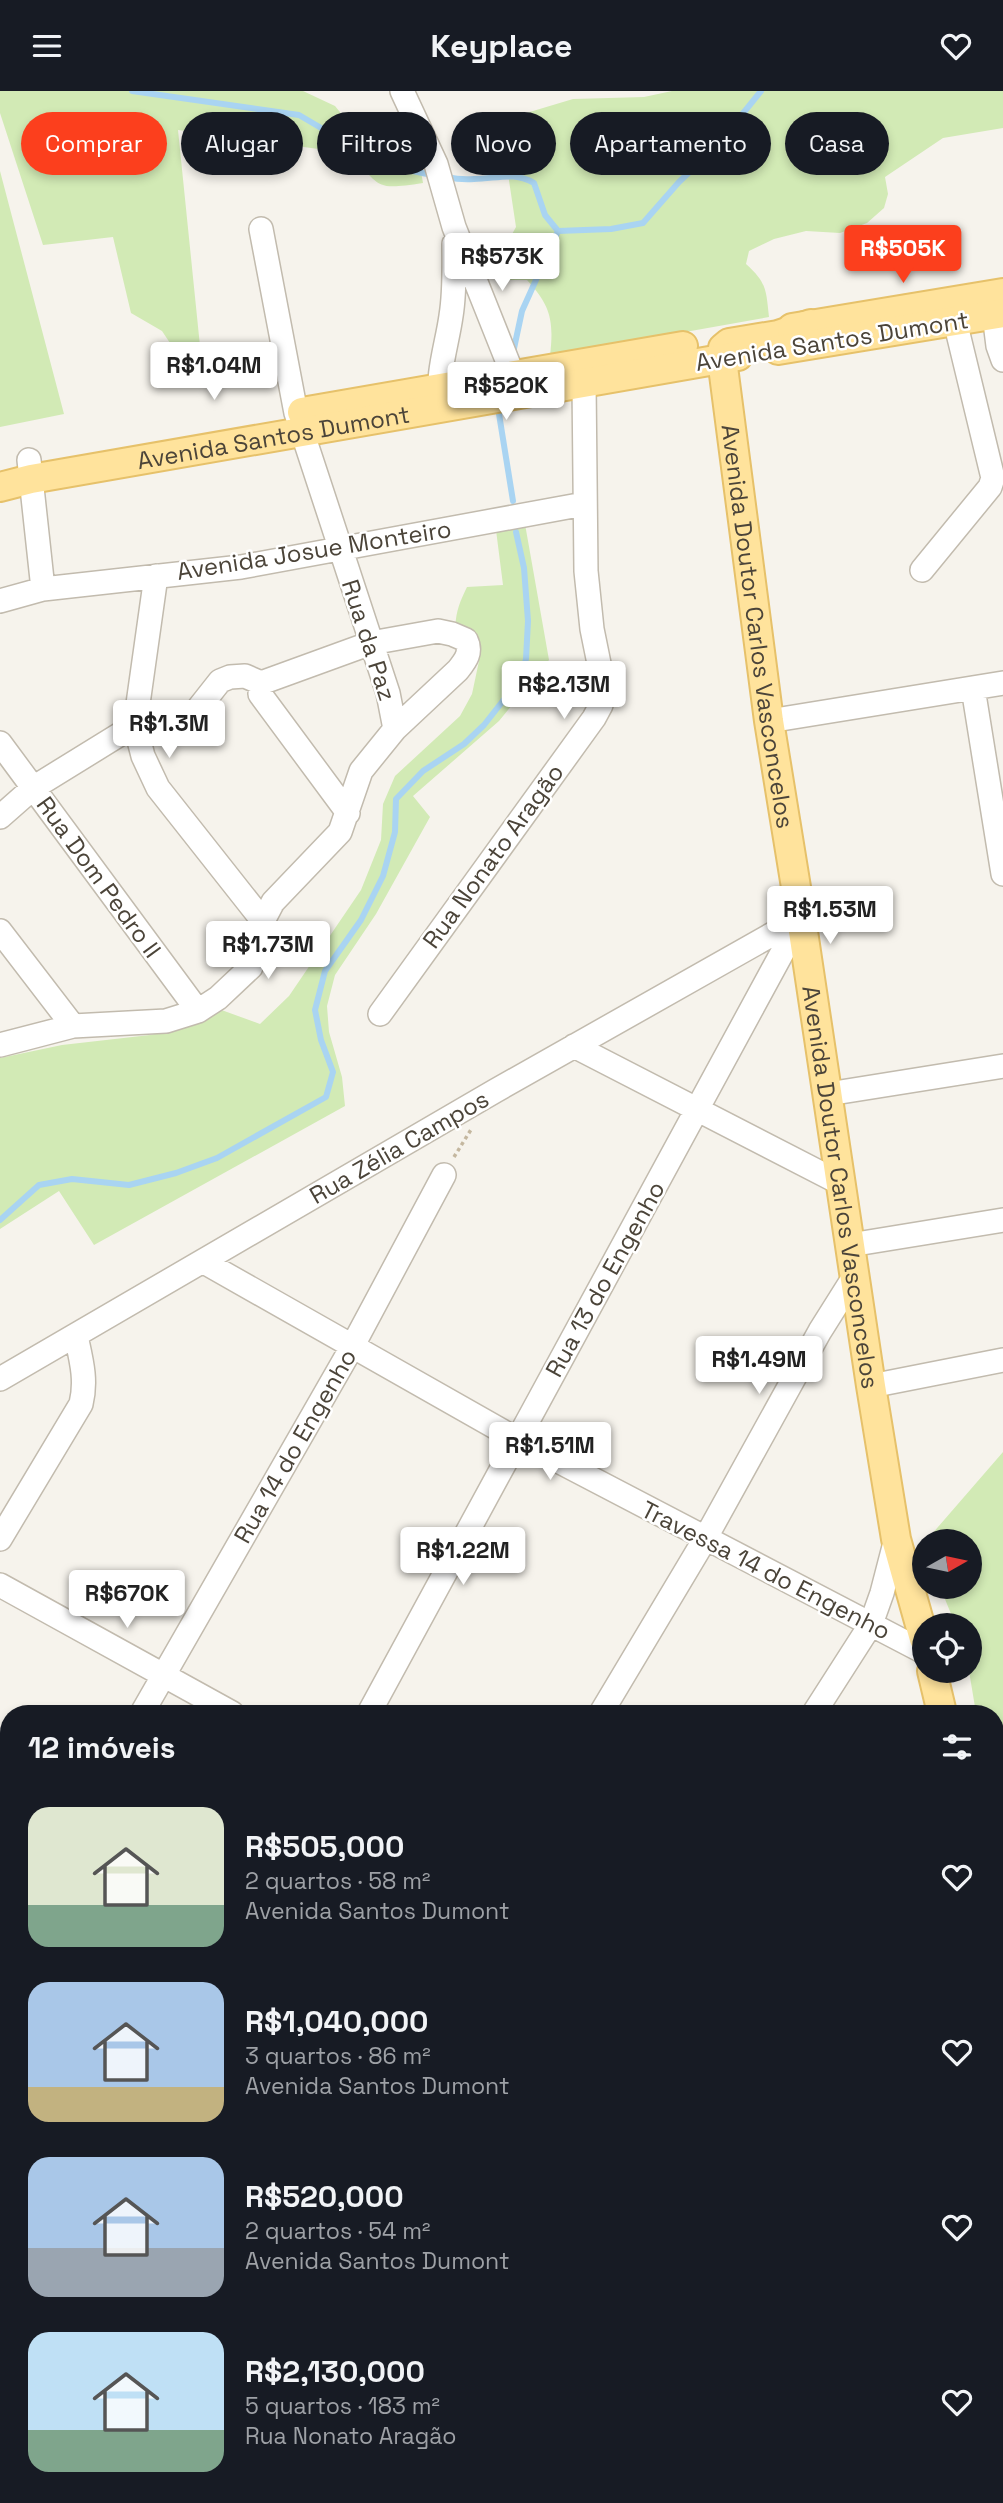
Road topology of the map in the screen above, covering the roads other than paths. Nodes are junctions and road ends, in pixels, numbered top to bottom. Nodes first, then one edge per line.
1 (402, 91) edge
2 (454, 227) junction
3 (261, 229) dead end
4 (1000, 307) edge
5 (955, 321) junction
6 (811, 324) junction
7 (722, 359) junction
8 (1003, 360) edge
9 (582, 373) junction
10 (514, 385) junction
11 (440, 398) junction
12 (299, 422) junction
13 (0, 467) edge
14 (30, 470) junction
15 (0, 487) edge
16 (584, 504) junction
17 (340, 549) junction
18 (922, 570) dead end
19 (156, 576) junction
20 (43, 589) junction
21 (0, 601) edge
22 (371, 643) junction
23 (261, 683) junction
24 (1003, 683) edge
25 (973, 688) junction
26 (769, 721) junction
27 (135, 725) junction
28 (395, 729) junction
29 (0, 743) edge
30 (33, 788) junction
31 (348, 813) junction
32 (0, 817) edge
33 (1003, 874) edge
34 (801, 918) junction
35 (263, 921) junction
36 (0, 931) edge
37 (198, 1011) junction
38 (380, 1014) dead end
39 (73, 1026) junction
40 (0, 1045) edge
41 (574, 1046) junction
42 (1003, 1066) edge
43 (828, 1094) junction
44 (696, 1111) junction
45 (444, 1175) road end
46 (840, 1183) junction
47 (1003, 1220) edge
48 (850, 1245) junction
49 (204, 1262) junction
50 (854, 1277) junction
51 (76, 1336) junction
52 (352, 1347) junction
53 (1003, 1360) edge
54 (0, 1379) edge
55 (871, 1386) junction
56 (518, 1440) junction
57 (0, 1539) edge
58 (705, 1539) junction
59 (896, 1539) junction
60 (0, 1585) edge
61 (917, 1613) edge
62 (872, 1623) junction
63 (912, 1645) edge
64 (163, 1675) junction
65 (935, 1683) edge
66 (146, 1705) edge
67 (217, 1705) edge
68 (373, 1705) edge
69 (606, 1705) edge
70 (819, 1705) edge
71 (940, 1705) edge

1 - 2 street
2 - 10 street
2 - 11 street
3 - 12 street, Rua da Paz
4 - 5 main road, Avenida Santos Dumont
4 - 6 main road, Avenida Santos Dumont
4 - 8 street
5 - 7 main road, Avenida Santos Dumont
5 - 18 street
6 - 7 main road
6 - 9 main road, Avenida Santos Dumont
7 - 9 main road, Avenida Santos Dumont
7 - 26 main road, Avenida Doutor Carlos Vasconcelos
9 - 10 main road, Avenida Santos Dumont
9 - 16 street, Rua Nonato Aragão
10 - 11 main road, Avenida Santos Dumont
11 - 12 main road, Avenida Santos Dumont
12 - 14 main road, Avenida Santos Dumont
12 - 17 street, Rua da Paz
13 - 14 main road, Avenida Santos Dumont
14 - 15 main road, Avenida Santos Dumont
14 - 20 street
16 - 17 street, Avenida Josue Monteiro
16 - 38 street, Rua Nonato Aragão
17 - 19 street, Avenida Josue Monteiro
17 - 22 street, Rua da Paz
19 - 20 street, Avenida Josue Monteiro
19 - 27 street
20 - 21 street, Avenida Josue Monteiro
22 - 23 street
22 - 28 street, Rua da Paz
22 - 28 street
23 - 27 street
23 - 31 street
24 - 25 street
25 - 26 street
25 - 33 street
26 - 34 main road, Avenida Doutor Carlos Vasconcelos
27 - 30 street
27 - 35 street
28 - 31 street
29 - 30 street, Rua Dom Pedro II
30 - 32 street
30 - 37 street, Rua Dom Pedro II
31 - 35 street
34 - 41 street, Rua Zélia Campos
34 - 43 main road, Avenida Doutor Carlos Vasconcelos
34 - 44 street, Rua 13 do Engenho
35 - 37 street
36 - 39 street
37 - 39 street
39 - 40 street
41 - 44 street
41 - 49 street, Rua Zélia Campos
42 - 43 street
43 - 46 main road, Avenida Doutor Carlos Vasconcelos
44 - 46 street
44 - 56 street, Rua 13 do Engenho
45 - 52 street, Rua 14 do Engenho
46 - 48 main road, Avenida Doutor Carlos Vasconcelos
47 - 48 street
48 - 50 main road, Avenida Doutor Carlos Vasconcelos
49 - 51 street, Rua Zélia Campos
49 - 52 street, Travessa 14 do Engenho
50 - 55 main road, Avenida Doutor Carlos Vasconcelos
50 - 58 street
51 - 54 street, Rua Zélia Campos
51 - 57 street
52 - 56 street, Travessa 14 do Engenho
52 - 64 street, Rua 14 do Engenho
53 - 55 street
55 - 59 main road, Avenida Doutor Carlos Vasconcelos
56 - 58 street, Travessa 14 do Engenho
56 - 68 street, Rua 13 do Engenho
58 - 62 street, Travessa 14 do Engenho
58 - 69 street
59 - 61 main road, Avenida Doutor Carlos Vasconcelos
59 - 62 street
60 - 64 street
62 - 63 street, Travessa 14 do Engenho
62 - 70 street
64 - 66 street, Rua 14 do Engenho
64 - 67 street
65 - 71 main road

